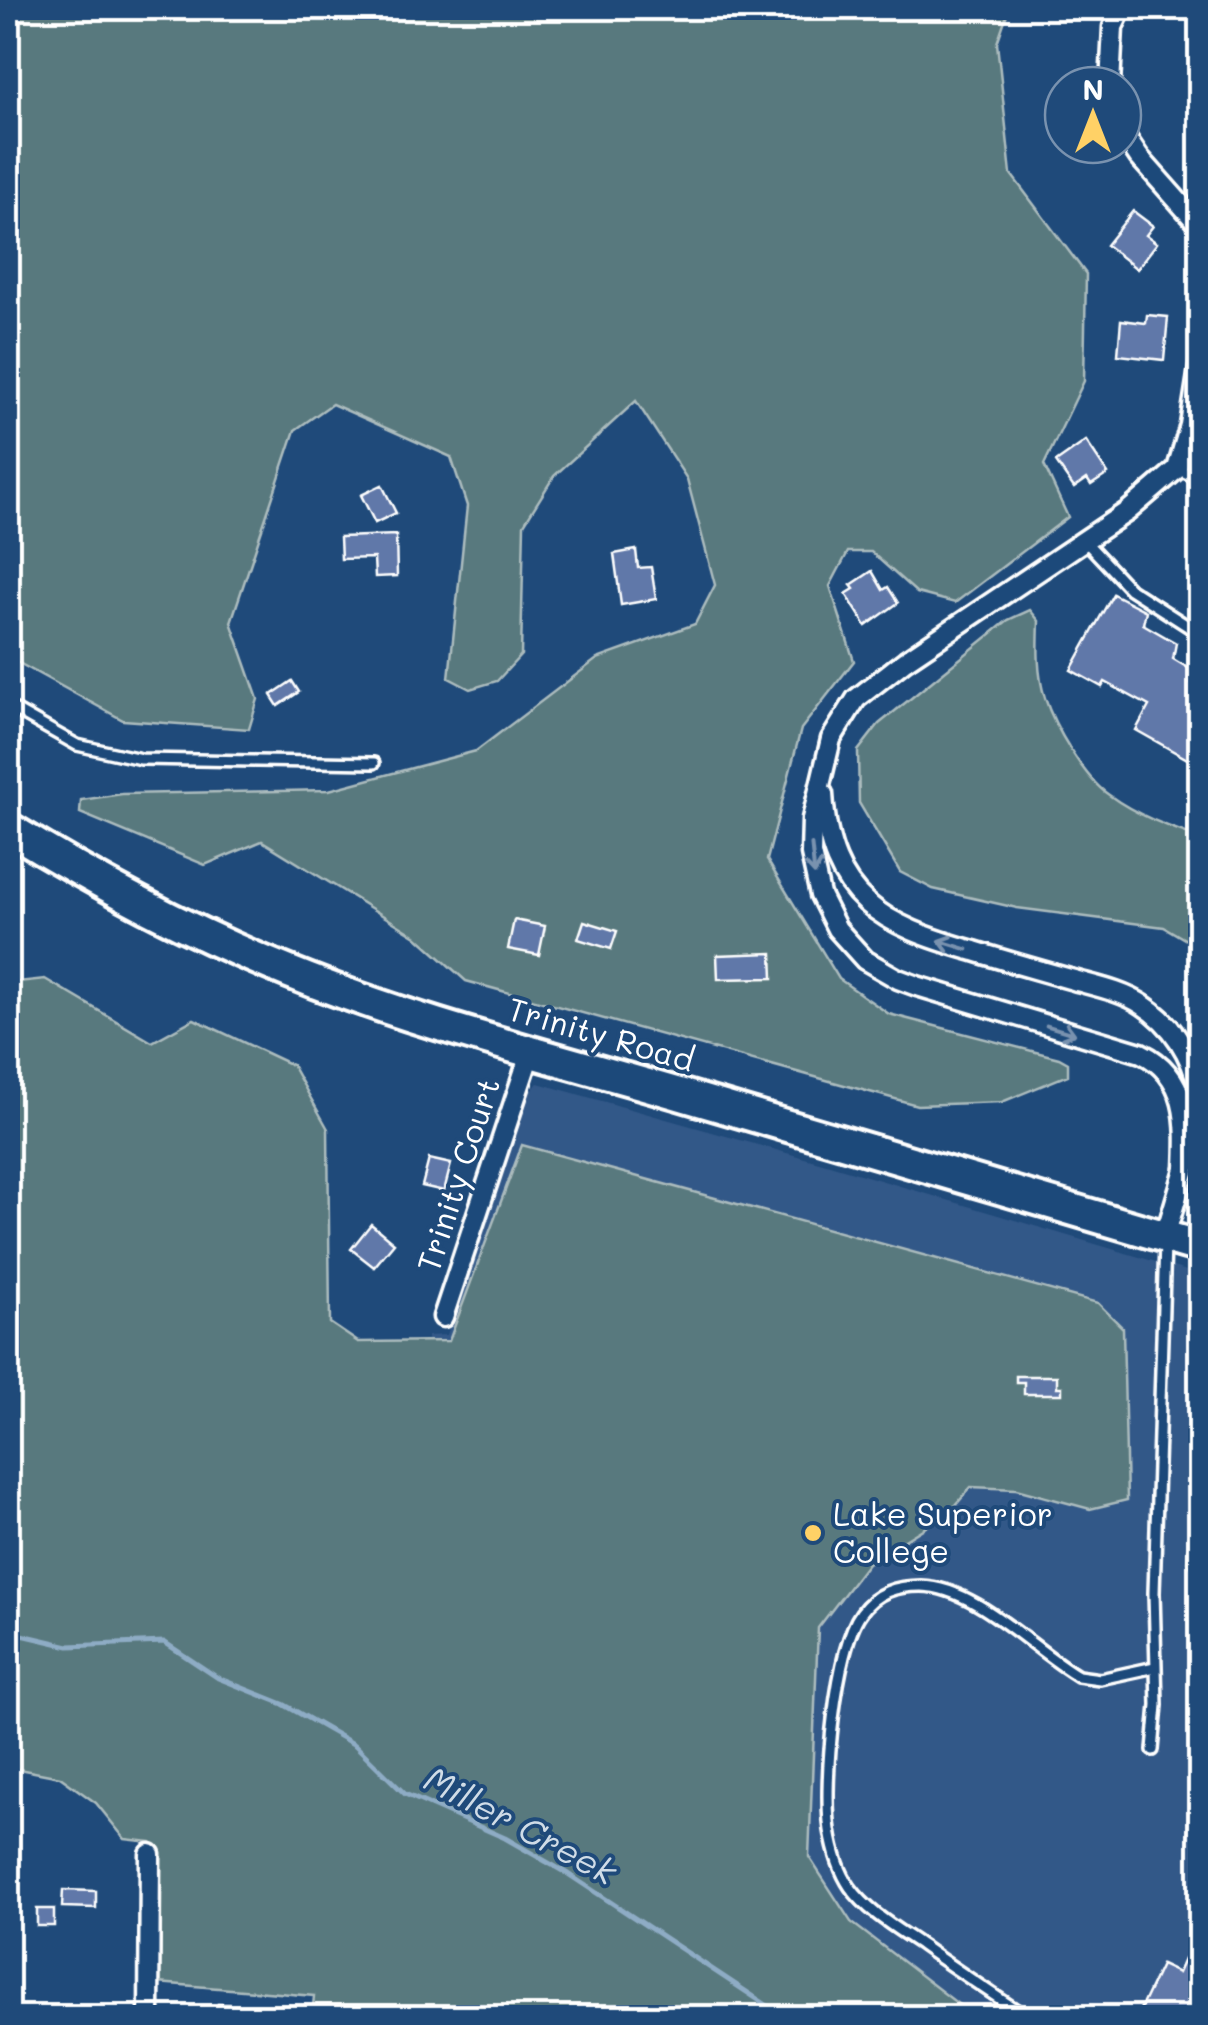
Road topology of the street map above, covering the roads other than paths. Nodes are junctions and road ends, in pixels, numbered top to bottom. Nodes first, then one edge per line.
1 (1122, 8) edge
2 (1111, 65) edge
3 (1143, 161) edge
4 (1200, 226) edge
5 (1200, 362) edge
6 (1177, 469) junction
7 (1200, 479) edge
8 (1084, 540) junction
9 (1200, 634) edge
10 (8, 706) edge
11 (374, 763) dead end
12 (823, 764) junction
13 (8, 828) edge
14 (531, 1051) junction
15 (1200, 1092) edge
16 (1200, 1137) edge
17 (1185, 1169) junction
18 (1165, 1236) junction
19 (1200, 1246) edge
20 (443, 1317) dead end
21 (1155, 1666) junction
22 (1153, 1750) dead end
23 (150, 1854) dead end
24 (149, 2018) edge
25 (1028, 2018) edge

1 - 2 street
3 - 4 street
5 - 6 street
6 - 7 lane
6 - 8 street
8 - 9 lane
8 - 12 street
10 - 11 lane
15 -> 12 street
12 -> 17 street
13 - 14 highway, Trinity Road
14 - 18 highway, Trinity Road
14 - 20 street, Trinity Court
16 - 17 street
17 - 18 street
18 - 19 highway, Trinity Road
18 - 21 lane
21 - 22 lane
21 - 25 lane
23 - 24 street

